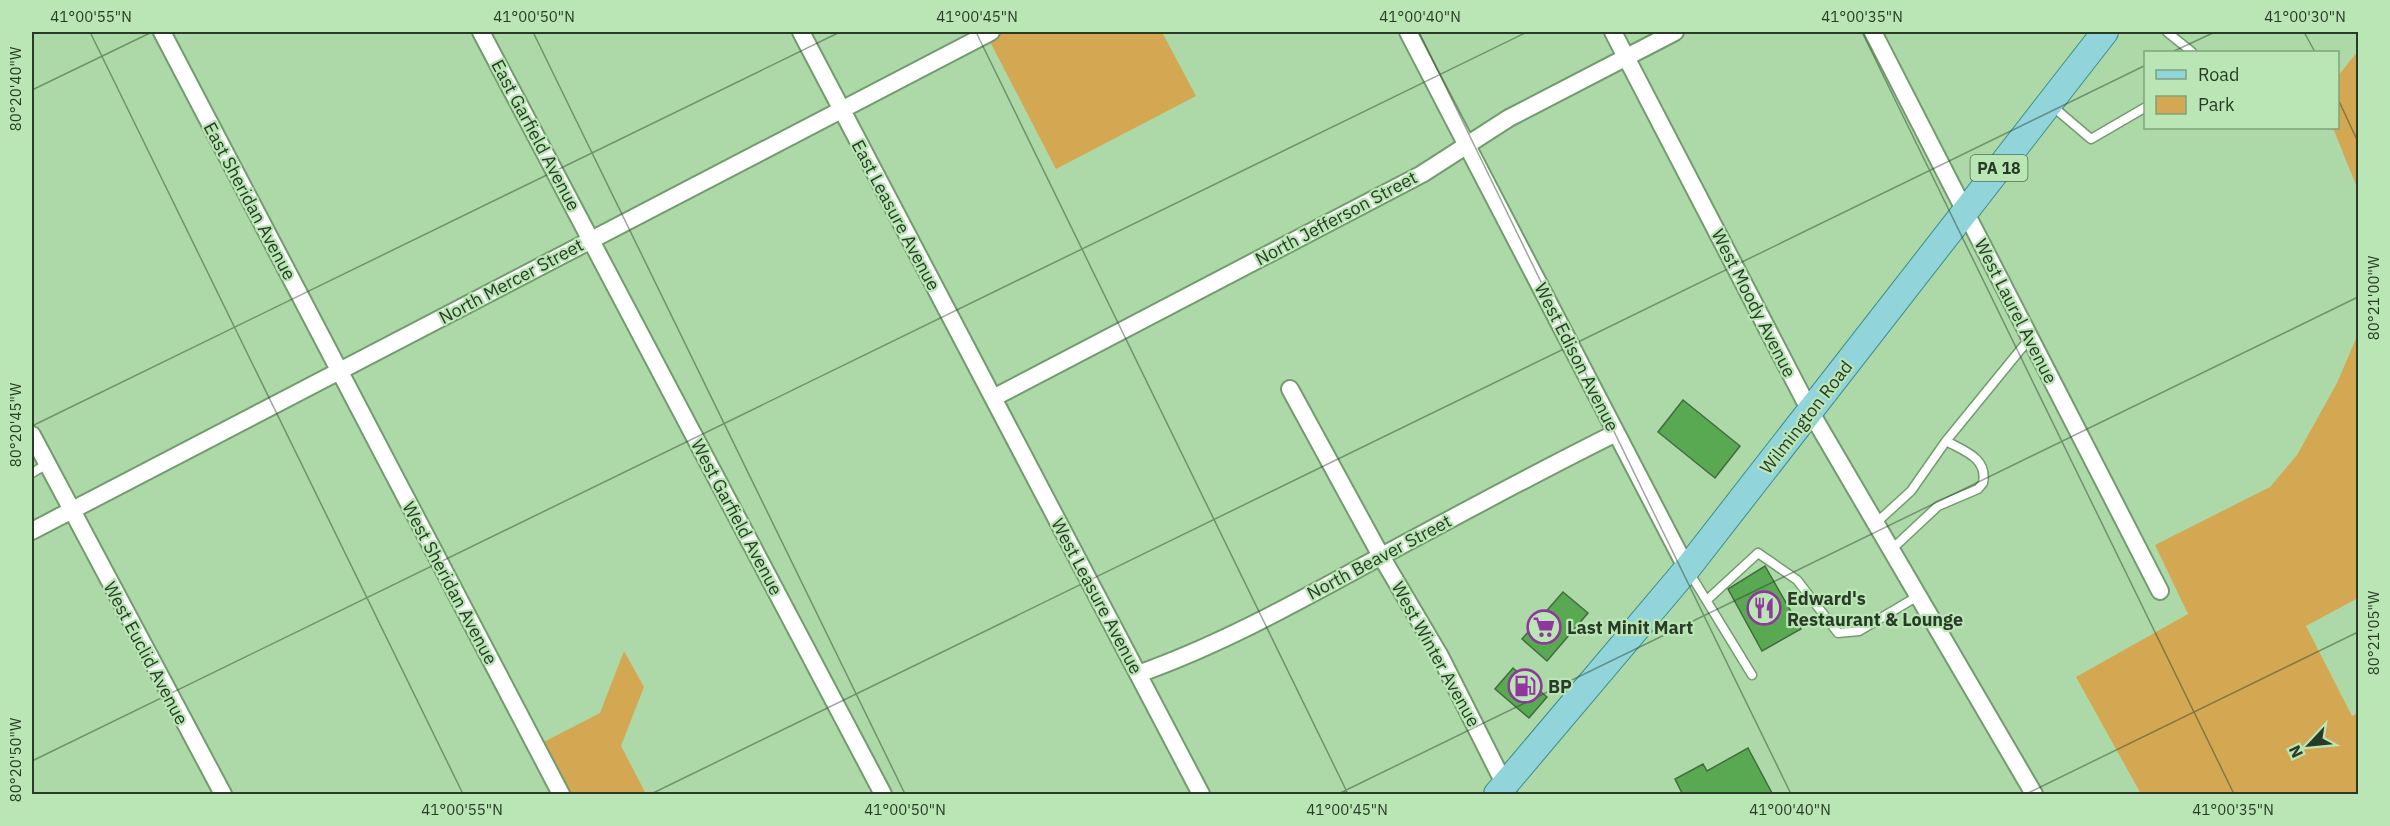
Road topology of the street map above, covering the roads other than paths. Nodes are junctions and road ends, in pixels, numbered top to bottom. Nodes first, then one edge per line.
1 (162, 32) edge
2 (481, 32) edge
3 (801, 32) edge
4 (991, 32) edge
5 (1408, 32) edge
6 (1613, 32) edge
7 (1676, 32) edge
8 (1873, 32) edge
9 (2105, 32) edge
10 (2167, 32) edge
11 (2191, 51) edge
12 (1626, 57) junction
13 (2049, 103) junction
14 (2144, 108) edge
15 (841, 110) junction
16 (1467, 145) junction
17 (1965, 212) junction
18 (591, 239) junction
19 (2030, 338) junction
20 (338, 371) junction
21 (1290, 389) dead end
22 (993, 398) junction
23 (1810, 411) junction
24 (1616, 433) junction
25 (32, 435) edge
26 (1946, 441) junction
27 (47, 465) junction
28 (32, 473) edge
29 (70, 511) junction
30 (1876, 523) junction
31 (32, 531) edge
32 (1891, 550) junction
33 (1381, 556) junction
34 (1688, 569) junction
35 (2160, 591) dead end
36 (1918, 596) junction
37 (1707, 600) junction
38 (1138, 674) junction
39 (1752, 675) dead end
40 (1504, 791) edge
41 (223, 795) edge
42 (561, 795) edge
43 (883, 795) edge
44 (1201, 795) edge
45 (2034, 795) edge

1 - 20 street, East Sheridan Avenue
2 - 18 street, East Garfield Avenue
3 - 15 street, East Leasure Avenue
4 - 15 street, North Mercer Street
5 - 16 street, West Edison Avenue
6 - 12 street, West Moody Avenue
7 - 12 street, North Jefferson Street
8 - 17 street, West Laurel Avenue
9 - 13 main road, Wilmington Road / PA 18
10 - 11 lane
12 - 16 street, North Jefferson Street
12 - 23 street, West Moody Avenue
13 - 14 lane
13 - 17 main road, Wilmington Road / PA 18
15 - 18 street, North Mercer Street
15 - 22 street, East Leasure Avenue
16 - 22 street, North Jefferson Street
16 - 24 street, West Edison Avenue
17 - 19 street, West Laurel Avenue
17 - 23 main road, Wilmington Road / PA 18
18 - 20 street, North Mercer Street
18 - 43 street, West Garfield Avenue
19 - 26 lane
19 - 35 street, West Laurel Avenue
20 - 29 street, North Mercer Street
20 - 42 street, West Sheridan Avenue
21 - 33 street, West Winter Avenue
22 - 38 street, West Leasure Avenue
23 - 30 street, West Moody Avenue
23 - 34 main road, Wilmington Road / PA 18
24 - 33 street, North Beaver Street
24 - 34 street, West Edison Avenue
25 - 27 street, West Euclid Avenue
26 - 30 lane
26 - 32 lane
27 - 28 lane
27 - 29 street, West Euclid Avenue
29 - 31 street, North Mercer Street
29 - 41 street, West Euclid Avenue
30 - 32 street, West Moody Avenue
32 - 36 street, West Moody Avenue
33 - 38 street, North Beaver Street
33 - 40 street, West Winter Avenue
34 - 37 lane
34 - 40 main road, Wilmington Road / PA 18
36 - 37 lane
36 - 45 street, West Moody Avenue
37 - 39 lane
38 - 44 street, West Leasure Avenue

